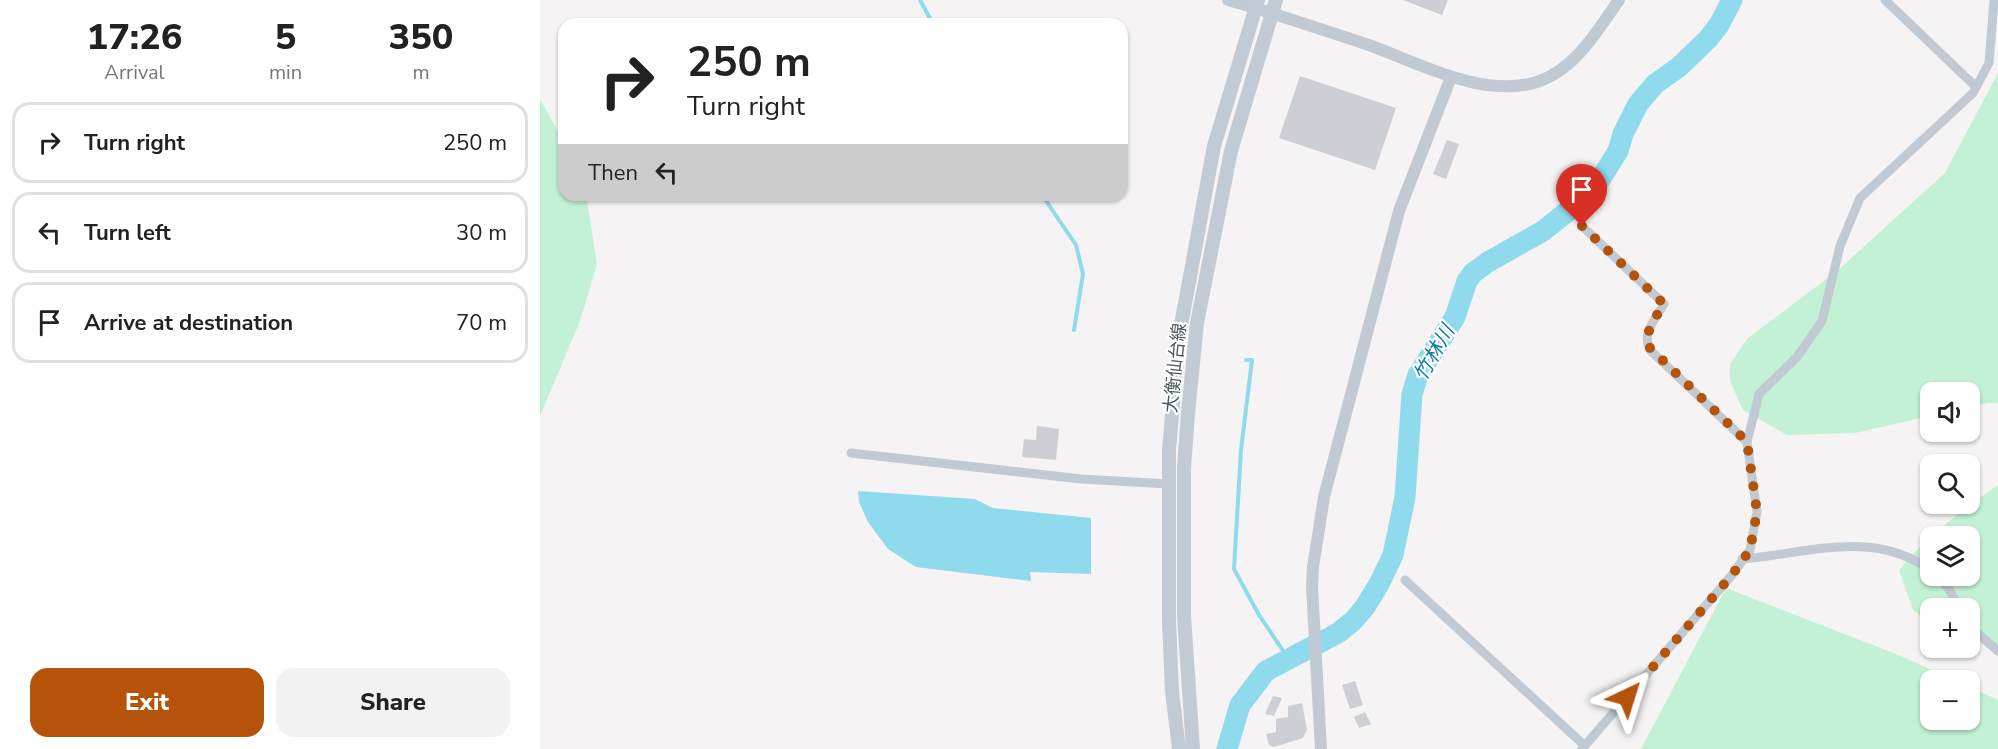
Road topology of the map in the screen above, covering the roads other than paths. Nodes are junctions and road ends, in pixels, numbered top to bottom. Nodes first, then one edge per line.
1 (1228, 0) edge
2 (1619, 0) edge
3 (1885, 0) edge
4 (1994, 0) edge
5 (1257, 4) edge
6 (1274, 6) edge
7 (1451, 77) junction
8 (1975, 86) junction
9 (1582, 226) dead end
10 (1747, 442) junction
11 (851, 453) dead end
12 (1168, 484) junction
13 (1742, 560) junction
14 (1920, 563) edge
15 (1405, 579) dead end
16 (1980, 636) edge
17 (1998, 651) edge
18 (1583, 748) edge
19 (1179, 749) edge
20 (1193, 749) edge
21 (1321, 749) edge

1 - 5 street
2 - 7 street
3 - 8 street
4 - 8 street
5 - 6 street
5 - 12 main road, 大衡仙台線
6 - 7 street
6 - 20 main road, 大衡仙台線
7 - 21 street
8 - 10 street
9 - 10 street
10 - 13 street
11 - 12 street
12 - 19 main road, 大衡仙台線
13 - 14 street
13 - 18 street
15 - 18 street
16 - 17 street

